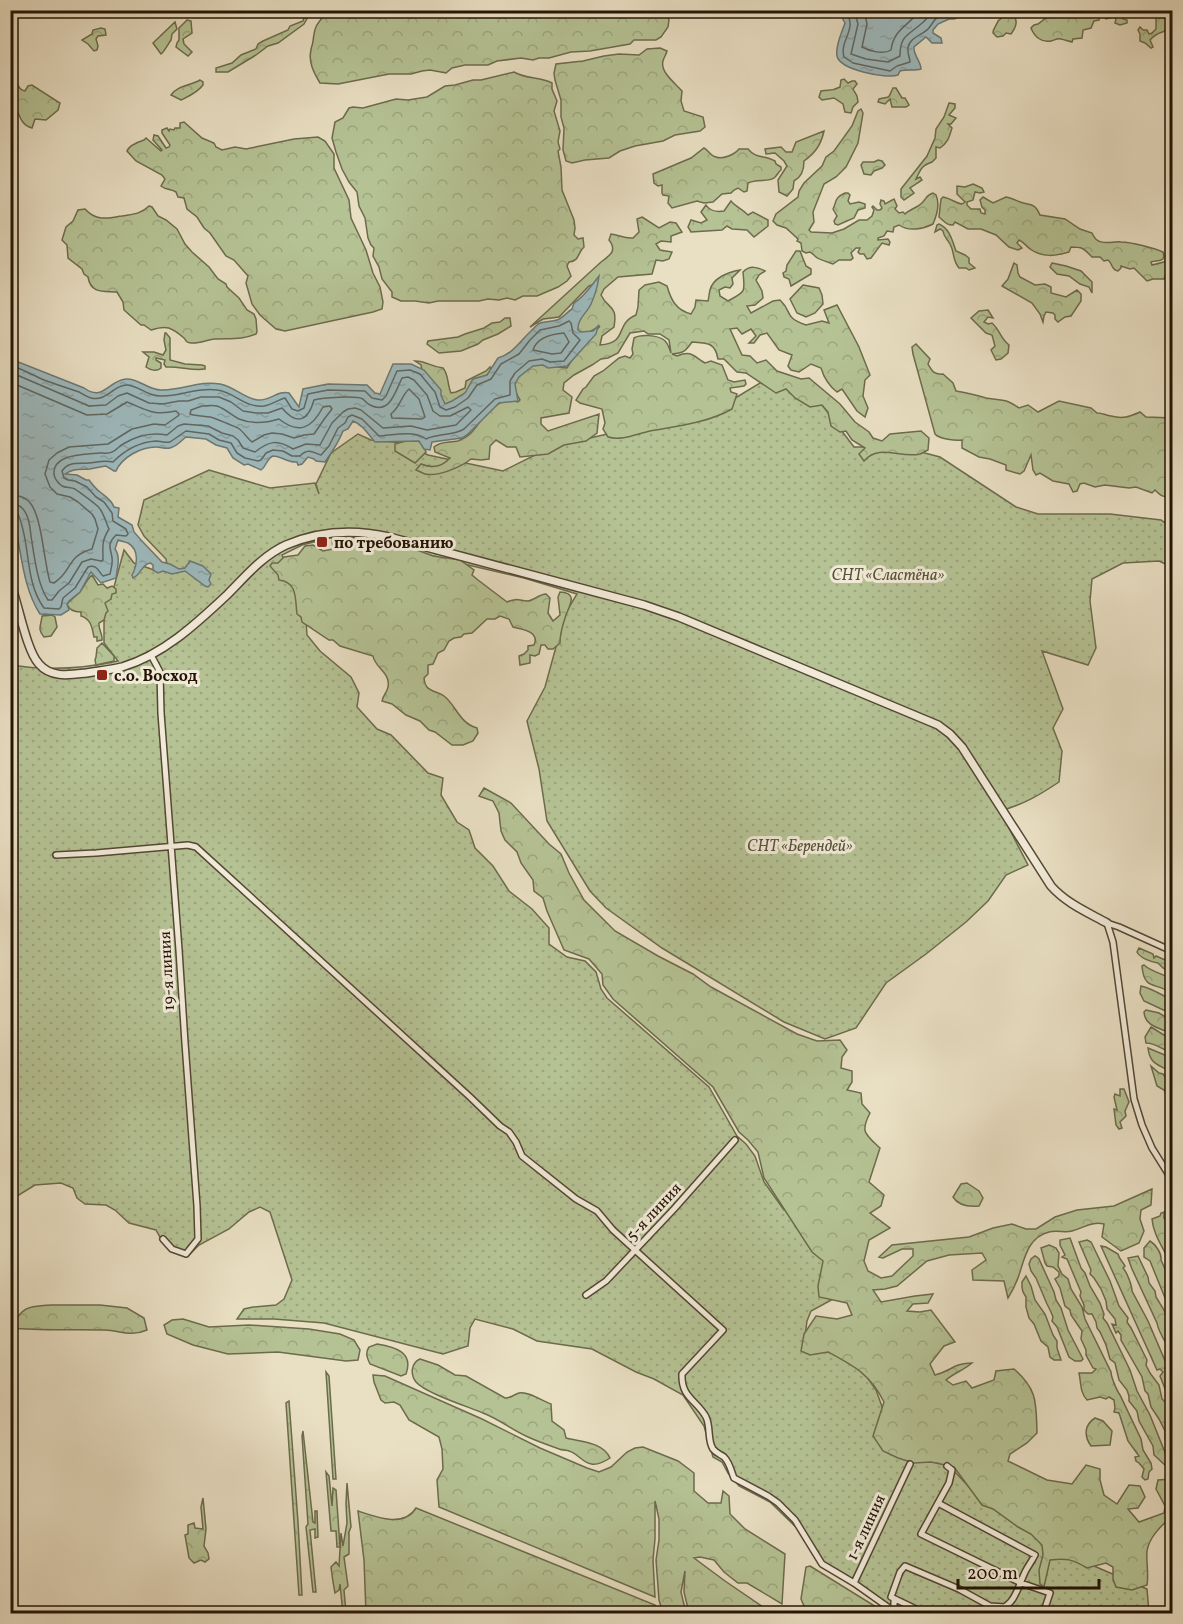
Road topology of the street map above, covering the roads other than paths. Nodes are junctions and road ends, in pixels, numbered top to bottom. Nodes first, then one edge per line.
1 (10, 582) edge
2 (151, 655) junction
3 (171, 847) junction
4 (56, 855) dead end
5 (1107, 923) junction
6 (1173, 951) edge
7 (735, 1140) dead end
8 (1173, 1180) edge
9 (164, 1239) dead end
10 (636, 1249) junction
11 (586, 1295) dead end
12 (910, 1464) dead end
13 (946, 1466) dead end
14 (938, 1503) junction
15 (854, 1583) junction
16 (1021, 1583) junction
17 (1173, 1596) edge
18 (894, 1599) junction
19 (1005, 1607) junction
20 (923, 1612) edge
21 (934, 1614) edge
22 (990, 1614) edge
23 (1043, 1614) edge
24 (1166, 1614) edge

1 - 2 street
2 - 3 street, 19-я линия
2 - 5 street
3 - 4 street
3 - 9 street, 19-я линия
3 - 10 street
5 - 6 street
5 - 8 street
7 - 10 street, 5-я линия
10 - 11 street, 5-я линия
10 - 15 street
12 - 15 street, 1-я линия
13 - 14 street
14 - 16 street
14 - 16 street
15 - 18 street, 1-я линия
16 - 19 street
16 - 23 street
17 - 24 street
18 - 19 street
18 - 20 street
19 - 22 street
19 - 23 street
20 - 21 street

